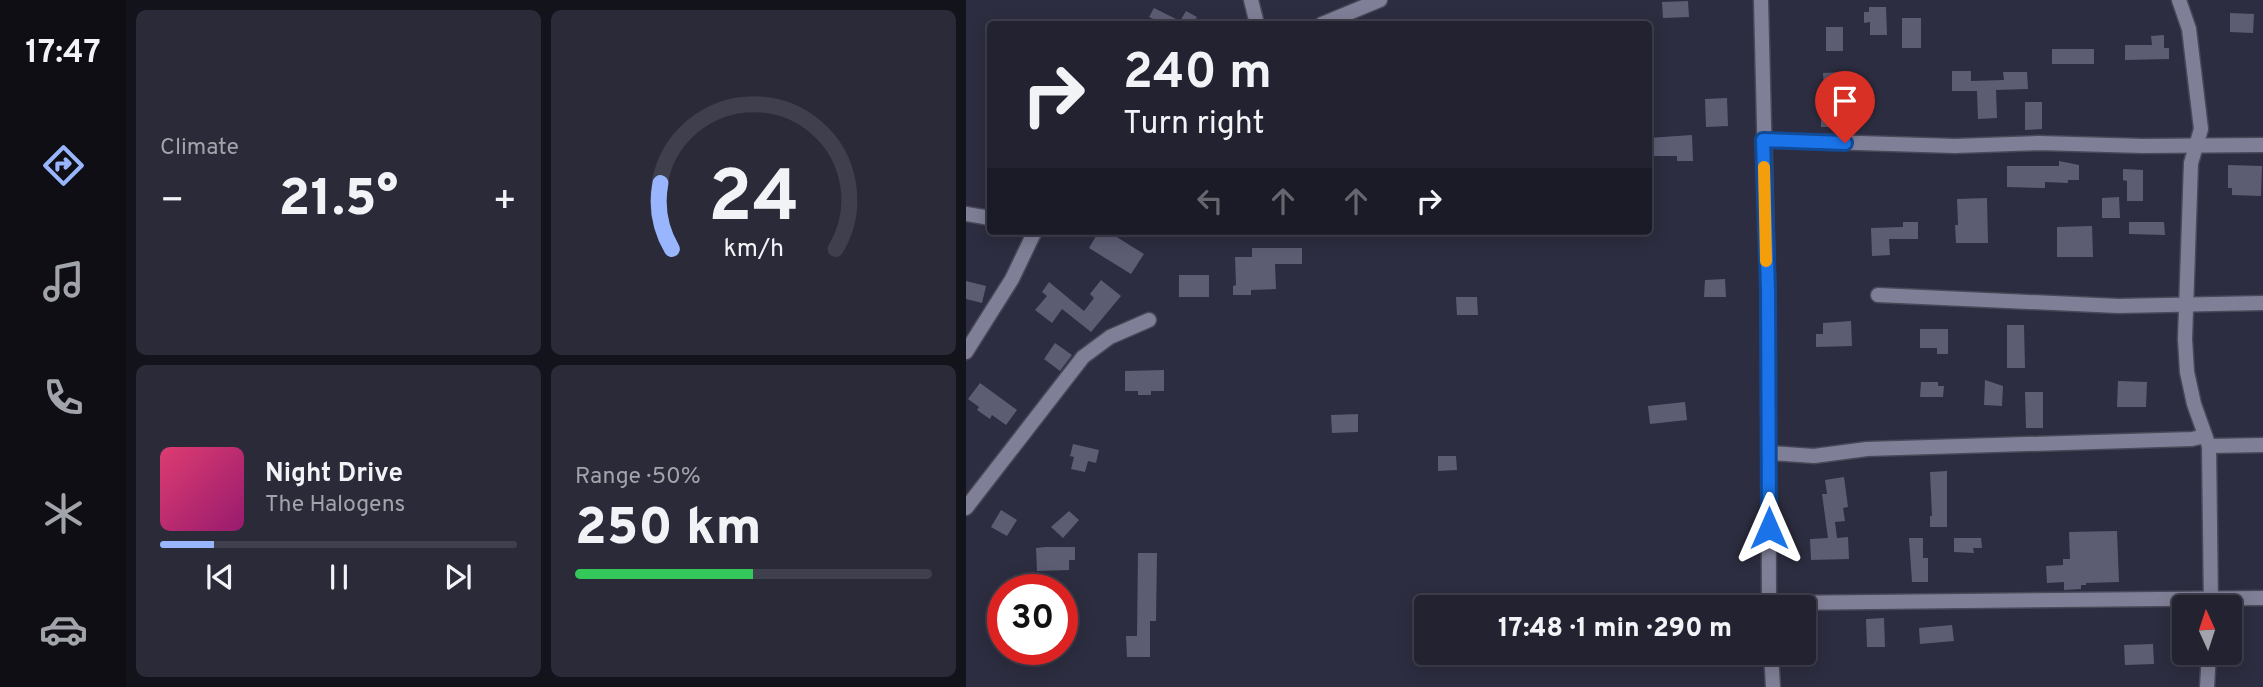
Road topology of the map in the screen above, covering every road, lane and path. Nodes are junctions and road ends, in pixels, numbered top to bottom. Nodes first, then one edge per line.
1 (1251, 0) edge
2 (1380, 0) edge
3 (1761, 0) edge
4 (2179, 0) edge
5 (1255, 21) edge
6 (1329, 21) edge
7 (1763, 140) junction
8 (2263, 145) edge
9 (2195, 146) junction
10 (966, 214) edge
11 (987, 218) edge
12 (1033, 235) edge
13 (1878, 295) dead end
14 (2186, 303) junction
15 (2263, 303) edge
16 (1149, 320) dead end
17 (966, 352) edge
18 (2207, 441) junction
19 (2263, 445) edge
20 (1769, 453) junction
21 (966, 508) edge
22 (1769, 595) edge
23 (2211, 595) edge
24 (2263, 598) edge
25 (2242, 600) edge
26 (2172, 602) edge
27 (1816, 605) edge
28 (1772, 665) edge
29 (2208, 665) edge
30 (1773, 687) edge
31 (2207, 687) edge

1 - 5 street
2 - 6 street
3 - 7 street
4 - 9 street
7 - 9 street
7 - 20 street
8 - 9 street
9 - 14 street
10 - 11 street
12 - 17 street
13 - 14 street
14 - 15 street
14 - 18 street
16 - 21 street
18 - 19 street
18 - 20 street
18 - 23 street
20 - 22 street
24 - 25 street
26 - 27 street
28 - 30 street
29 - 31 street

